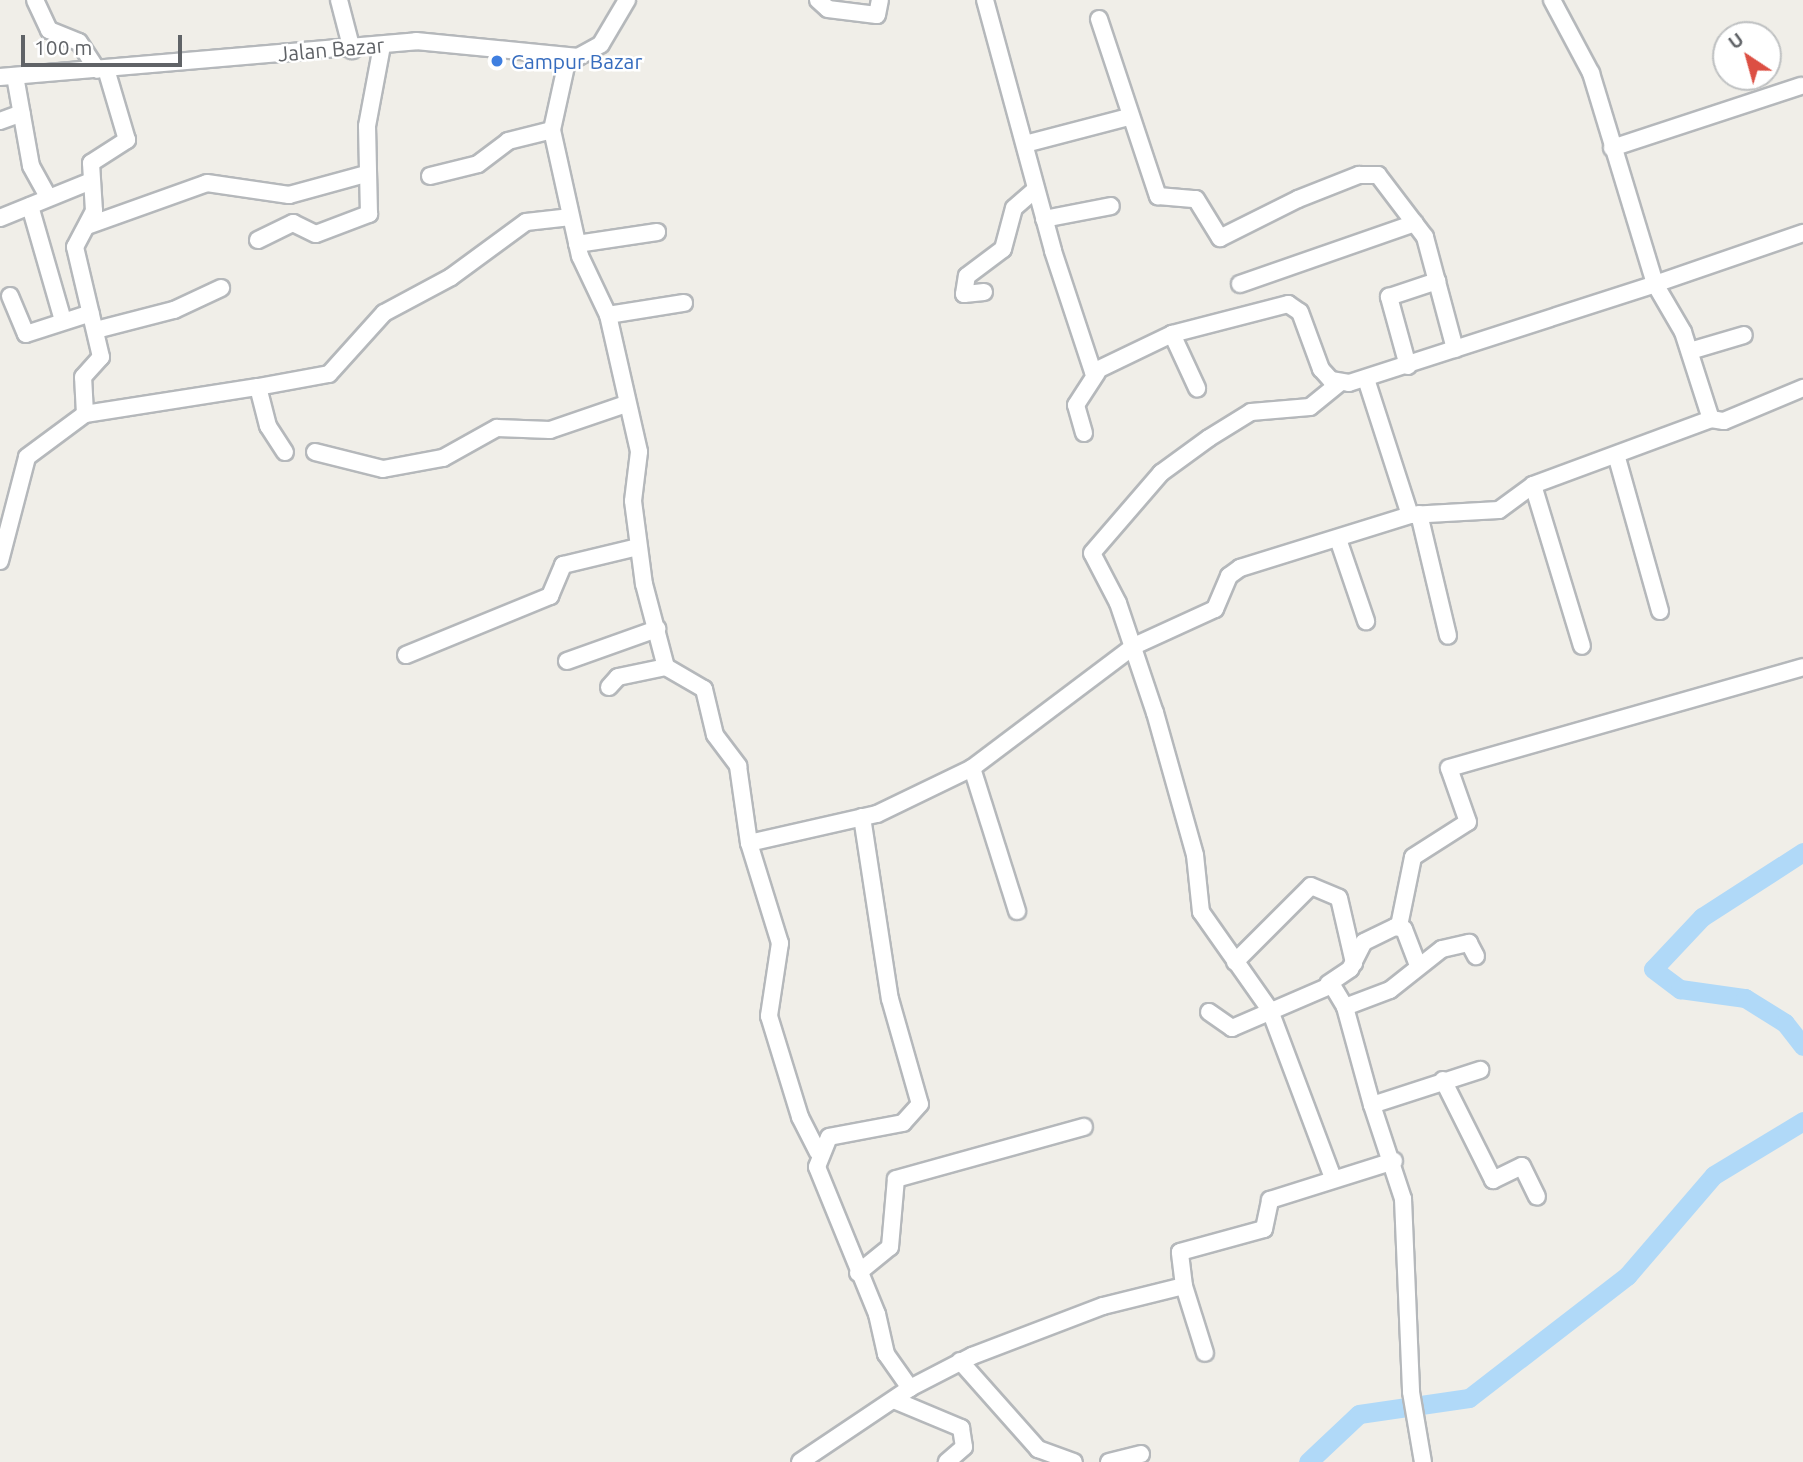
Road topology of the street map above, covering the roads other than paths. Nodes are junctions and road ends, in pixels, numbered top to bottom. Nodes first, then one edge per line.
1 (35, 0) edge
2 (339, 0) edge
3 (627, 0) edge
4 (818, 0) edge
5 (880, 0) edge
6 (985, 0) edge
7 (1552, 0) edge
8 (1099, 19) dead end
9 (349, 36) junction
10 (382, 46) junction
11 (568, 57) junction
12 (102, 70) junction
13 (8, 76) edge
14 (1801, 86) dead end
15 (22, 113) junction
16 (1129, 117) junction
17 (0, 121) edge
18 (552, 130) junction
19 (1025, 144) junction
20 (1612, 148) junction
21 (366, 174) junction
22 (430, 176) dead end
23 (91, 181) junction
24 (1036, 189) junction
25 (289, 195) junction
26 (47, 197) junction
27 (30, 206) junction
28 (1111, 206) dead end
29 (571, 217) junction
30 (0, 218) edge
31 (1044, 219) junction
32 (293, 223) junction
33 (1415, 223) junction
34 (88, 226) junction
35 (657, 232) dead end
36 (1803, 233) edge
37 (258, 240) dead end
38 (577, 244) junction
39 (1437, 281) junction
40 (1240, 284) dead end
41 (1655, 284) junction
42 (221, 288) dead end
43 (984, 292) dead end
44 (10, 296) dead end
45 (684, 303) dead end
46 (92, 313) junction
47 (608, 315) junction
48 (62, 317) junction
49 (96, 330) junction
50 (1172, 334) junction
51 (1744, 335) dead end
52 (1455, 349) junction
53 (1690, 351) junction
54 (1408, 366) junction
55 (1097, 373) junction
56 (1366, 379) junction
57 (1340, 383) junction
58 (258, 387) junction
59 (1196, 388) dead end
60 (1803, 388) edge
61 (626, 404) junction
62 (85, 414) junction
63 (1712, 419) junction
64 (1084, 433) dead end
65 (285, 452) dead end
66 (315, 452) dead end
67 (1617, 458) junction
68 (1533, 485) junction
69 (1415, 514) junction
70 (1338, 539) junction
71 (638, 547) junction
72 (0, 561) edge
73 (1660, 611) dead end
74 (1366, 621) dead end
75 (657, 629) junction
76 (1448, 636) dead end
77 (1134, 646) junction
78 (1582, 646) dead end
79 (406, 655) dead end
80 (567, 662) dead end
81 (666, 667) junction
82 (1803, 667) edge
83 (609, 687) dead end
84 (972, 768) junction
85 (862, 817) junction
86 (749, 843) junction
87 (1017, 911) dead end
88 (1399, 926) junction
89 (1476, 957) dead end
90 (1235, 962) junction
91 (1354, 963) junction
92 (1418, 965) junction
93 (1328, 984) junction
94 (1345, 1007) junction
95 (1270, 1010) junction
96 (1209, 1012) dead end
97 (1480, 1070) dead end
98 (1443, 1080) junction
99 (1372, 1105) junction
100 (1084, 1128) dead end
101 (818, 1152) junction
102 (1394, 1161) junction
103 (1333, 1178) junction
104 (1537, 1197) dead end
105 (858, 1273) junction
106 (1184, 1286) junction
107 (1205, 1353) dead end
108 (960, 1361) junction
109 (910, 1388) junction
110 (894, 1401) junction
111 (1141, 1454) dead end
112 (800, 1462) edge
113 (947, 1462) edge
114 (1074, 1462) edge
115 (1109, 1462) edge
116 (1423, 1462) edge

1 - 12 street
2 - 9 street
3 - 11 street, Jalan Bazar
4 - 5 street
6 - 19 street
7 - 20 street
8 - 16 street
9 - 10 street, Jalan Bazar
9 - 12 street, Jalan Bazar
10 - 11 street, Jalan Bazar
10 - 21 street
11 - 18 street
12 - 13 street, Jalan Bazar
12 - 23 street
13 - 15 street
14 - 20 street
15 - 17 street
15 - 26 street
16 - 19 street
16 - 33 street
18 - 22 street
18 - 29 street
19 - 24 street
20 - 41 street
21 - 25 street
21 - 32 street
23 - 26 street
23 - 34 street
24 - 31 street
24 - 43 street
25 - 32 street
25 - 34 street
26 - 27 street
27 - 30 street
27 - 48 street
28 - 31 street
29 - 38 street
29 - 58 street
31 - 55 street
32 - 37 street
33 - 39 street
33 - 40 street
34 - 46 street
35 - 38 street
36 - 41 street
38 - 47 street
39 - 52 street
39 - 54 street
41 - 52 street
41 - 53 street
42 - 49 street
44 - 48 street
45 - 47 street
46 - 48 street
46 - 49 street
47 - 61 street
49 - 62 street
50 - 55 street
50 - 57 street
50 - 59 street
51 - 53 street
52 - 54 street
53 - 63 street
54 - 56 street
55 - 64 street
56 - 57 street
56 - 69 street
57 - 77 street
58 - 62 street
58 - 65 street
60 - 63 street
61 - 66 street
61 - 71 street
62 - 72 street
63 - 67 street
67 - 68 street
67 - 73 street
68 - 69 street
68 - 78 street
69 - 70 street
69 - 76 street
70 - 74 street
70 - 77 street
71 - 75 street
71 - 79 street
75 - 80 street
75 - 81 street
77 - 84 street
77 - 90 street
81 - 83 street
81 - 86 street
82 - 88 street
84 - 85 street
84 - 87 street
85 - 86 street
85 - 101 street
86 - 101 street
88 - 91 street
88 - 92 street
89 - 92 street
90 - 91 street
90 - 95 street
91 - 93 street
92 - 94 street
93 - 94 street
93 - 95 street
94 - 99 street
95 - 96 street
95 - 103 street
97 - 98 street
98 - 99 street
98 - 104 street
99 - 102 street
100 - 105 street
101 - 105 street
102 - 103 street
102 - 116 street
103 - 106 street
105 - 109 street
106 - 107 street
106 - 108 street
108 - 109 street
108 - 114 street
109 - 110 street
110 - 112 street
110 - 113 street
111 - 115 street

